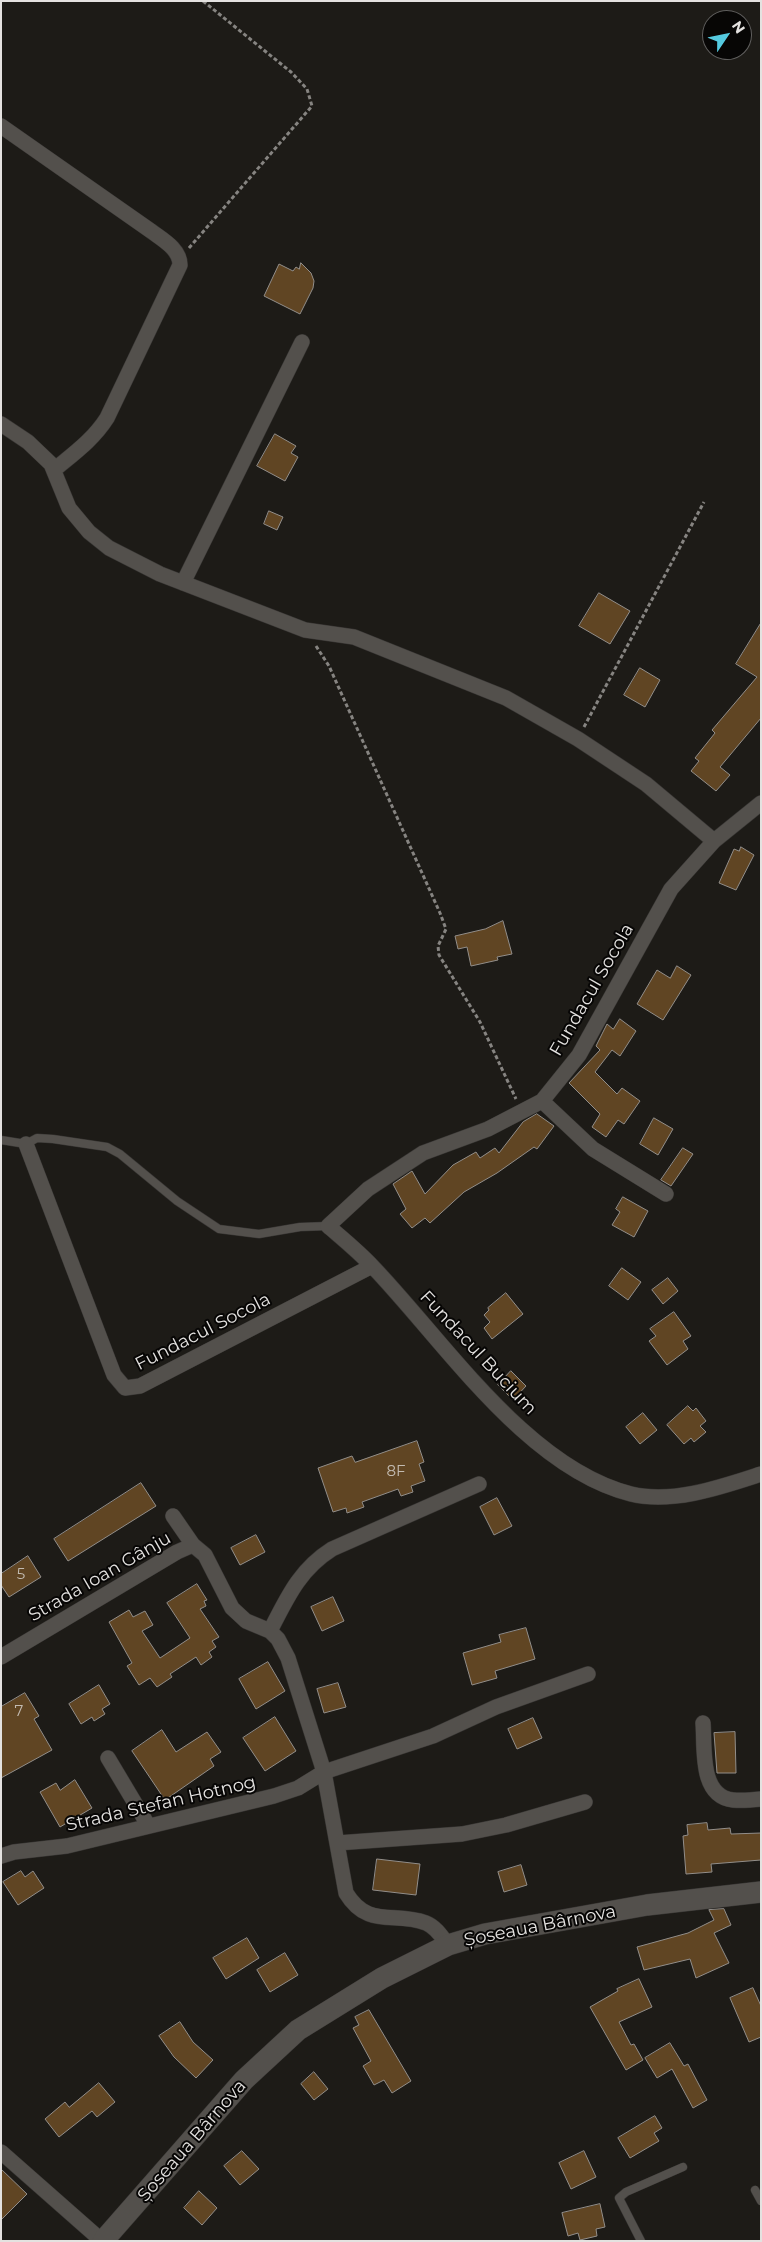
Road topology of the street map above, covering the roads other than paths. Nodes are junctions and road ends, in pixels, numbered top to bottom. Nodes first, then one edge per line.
1 (1, 126) edge
2 (302, 342) dead end
3 (1, 424) edge
4 (54, 470) junction
5 (183, 583) junction
6 (761, 803) edge
7 (714, 842) junction
8 (542, 1101) junction
9 (1, 1140) edge
10 (26, 1144) junction
11 (666, 1194) dead end
12 (328, 1226) junction
13 (372, 1266) junction
14 (761, 1474) edge
15 (479, 1484) dead end
16 (173, 1516) dead end
17 (193, 1545) junction
18 (270, 1631) junction
19 (1, 1657) edge
20 (588, 1674) dead end
21 (704, 1723) dead end
22 (108, 1758) dead end
23 (324, 1772) junction
24 (761, 1799) edge
25 (585, 1802) dead end
26 (148, 1825) junction
27 (336, 1843) junction
28 (1, 1856) edge
29 (761, 1892) edge
30 (448, 1945) junction
31 (1, 2152) edge
32 (683, 2167) dead end
33 (755, 2190) dead end
34 (761, 2202) edge
35 (103, 2241) edge
36 (641, 2241) edge

1 - 4 street
2 - 5 street
3 - 4 street
4 - 5 street
5 - 7 street
6 - 7 street, Fundacul Socola
7 - 8 street, Fundacul Socola
8 - 11 street
8 - 12 street, Fundacul Socola
9 - 10 lane
10 - 12 lane
10 - 13 street, Fundacul Socola
12 - 13 street, Fundacul Bucium
13 - 14 street, Fundacul Bucium
15 - 18 street
16 - 17 street
17 - 18 street
17 - 19 street, Strada Ioan Gânju
18 - 23 street
20 - 23 street, Strada Stefan Hotnog
21 - 24 street
22 - 26 street
23 - 26 street, Strada Stefan Hotnog
23 - 27 street
25 - 27 street
26 - 28 street, Strada Stefan Hotnog
27 - 30 street
29 - 30 main road, Șoseaua Bârnova
30 - 35 main road, Șoseaua Bârnova
31 - 35 street
32 - 36 lane
33 - 34 lane

